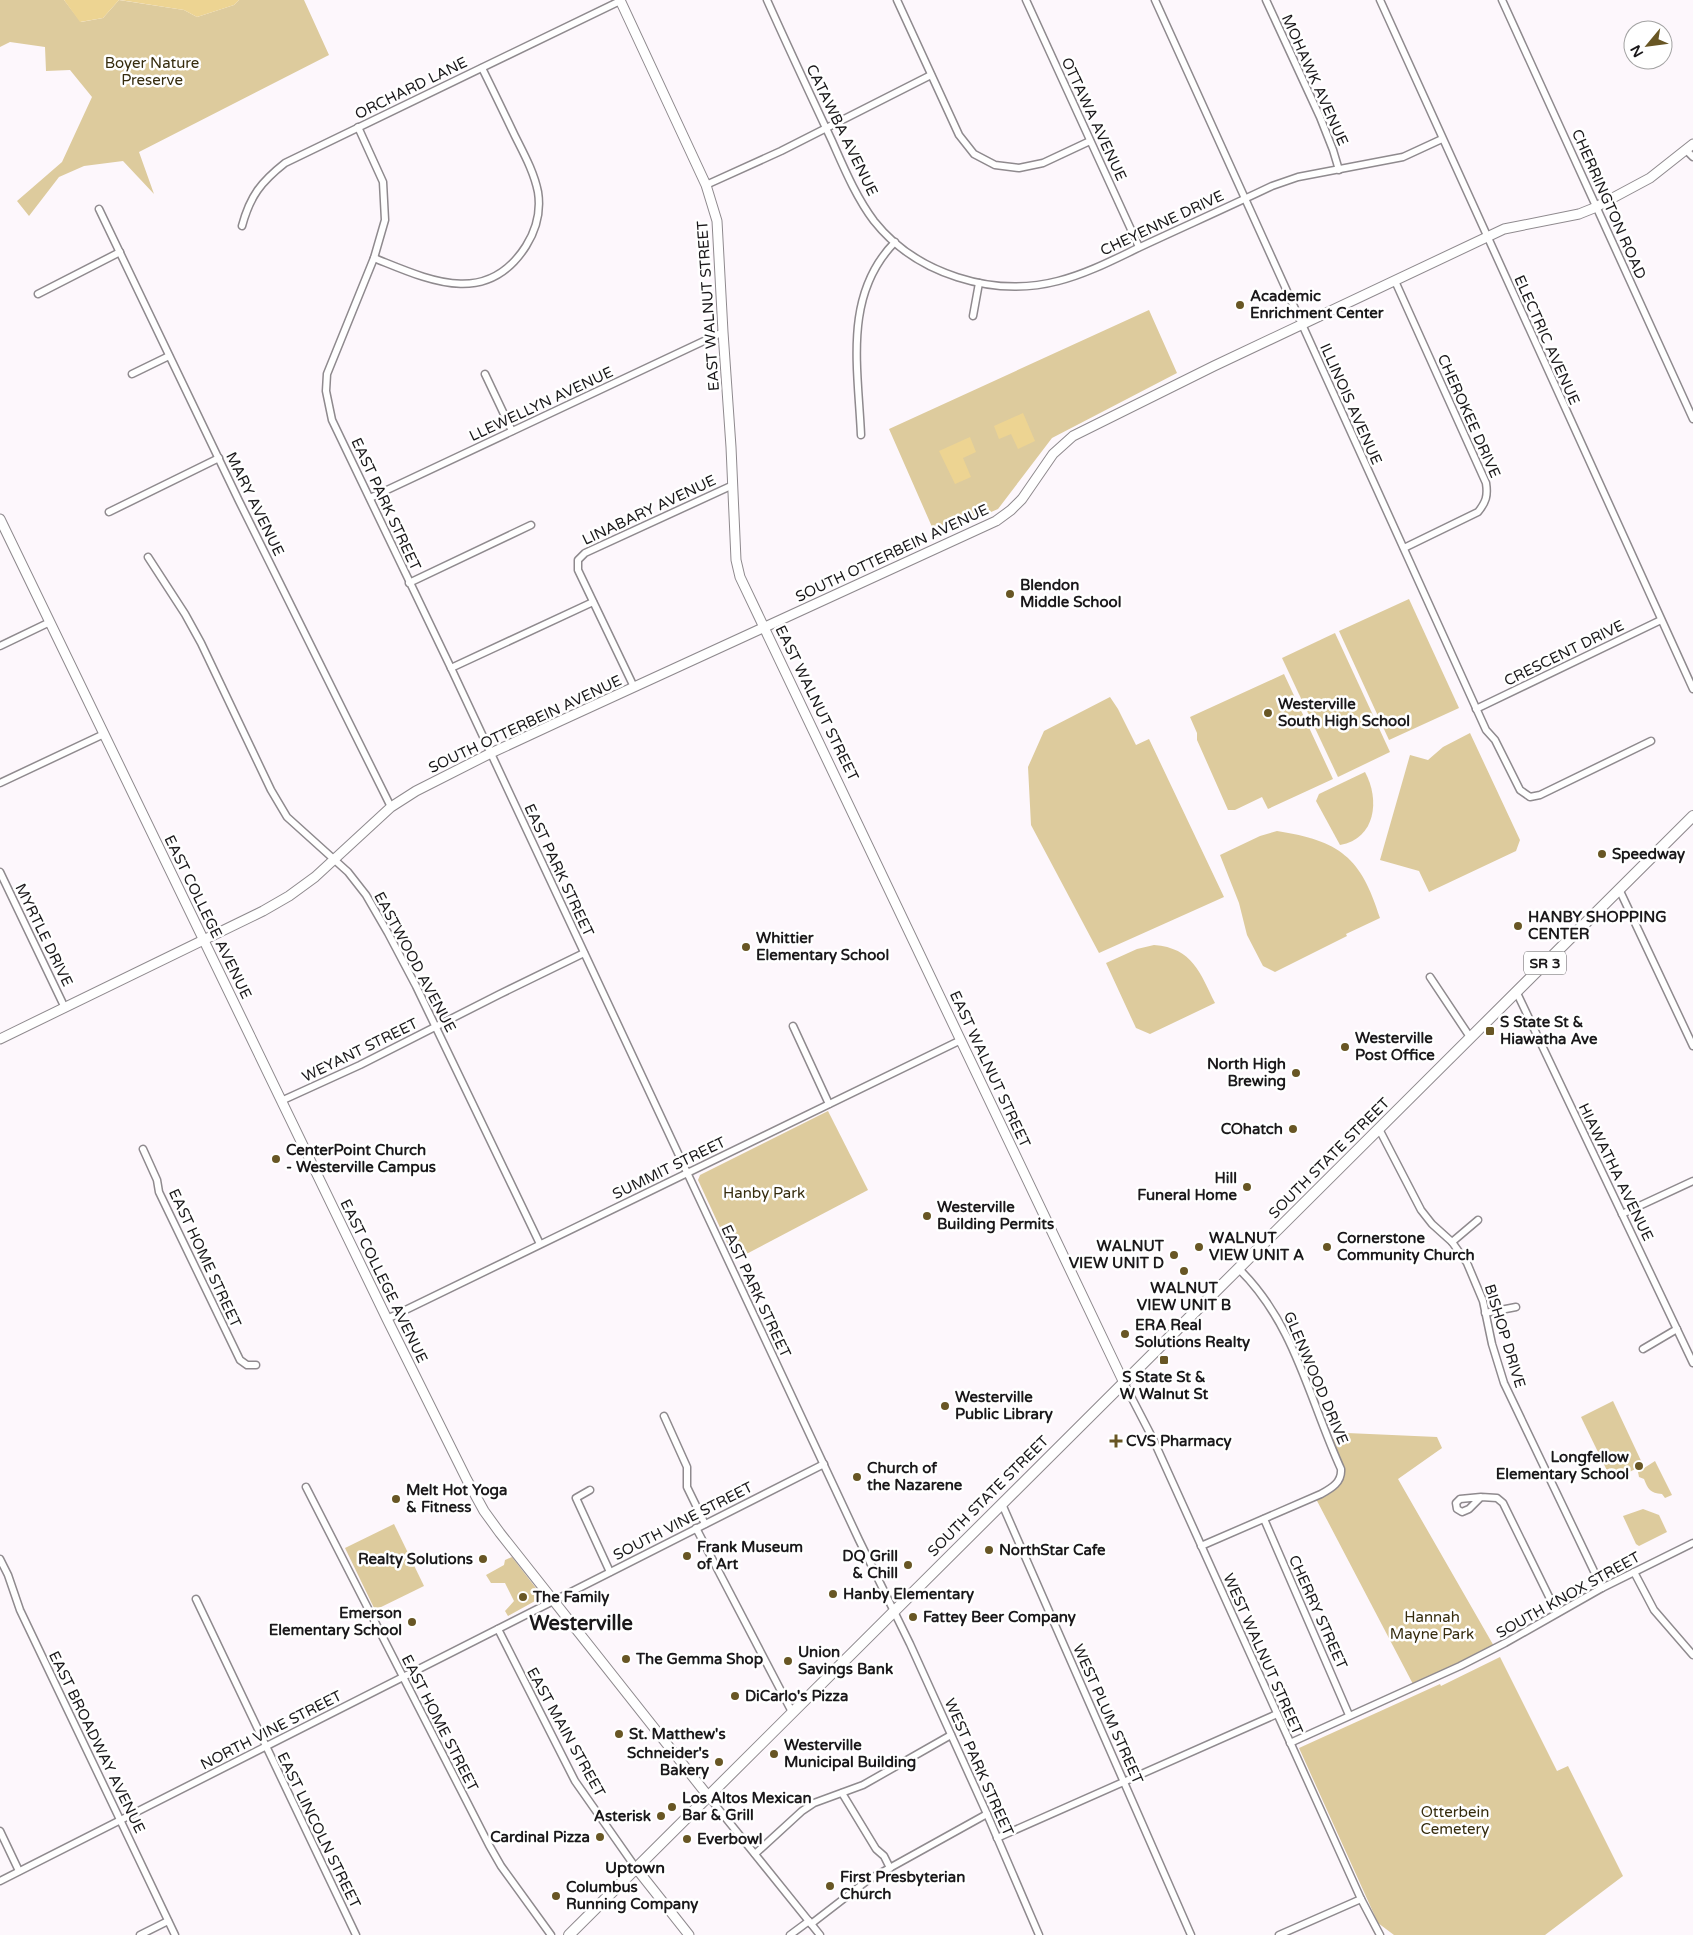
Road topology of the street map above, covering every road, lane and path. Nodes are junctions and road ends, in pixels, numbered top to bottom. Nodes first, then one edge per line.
1 (767, 0) edge
2 (896, 0) edge
3 (1026, 0) edge
4 (1155, 0) edge
5 (1266, 0) edge
6 (1380, 0) edge
7 (1502, 0) edge
8 (620, 1) edge
9 (482, 68) junction
10 (931, 75) junction
11 (358, 127) junction
12 (826, 128) junction
13 (1442, 139) junction
14 (1090, 140) junction
15 (1690, 147) edge
16 (1693, 157) edge
17 (1339, 170) junction
18 (706, 185) junction
19 (1246, 199) junction
20 (1596, 206) junction
21 (99, 209) dead end
22 (242, 226) dead end
23 (1487, 237) junction
24 (895, 242) junction
25 (1139, 247) junction
26 (120, 252) junction
27 (374, 258) junction
28 (1395, 281) junction
29 (979, 283) junction
30 (38, 294) dead end
31 (973, 316) dead end
32 (1302, 325) junction
33 (723, 332) junction
34 (169, 356) junction
35 (132, 374) dead end
36 (485, 374) dead end
37 (1691, 411) edge
38 (1693, 419) edge
39 (512, 431) junction
40 (862, 435) dead end
41 (219, 458) junction
42 (733, 485) junction
43 (370, 498) junction
44 (109, 512) dead end
45 (0, 520) edge
46 (531, 525) dead end
47 (1404, 548) junction
48 (148, 557) dead end
49 (409, 583) junction
50 (593, 602) junction
51 (1661, 620) junction
52 (50, 622) junction
53 (765, 627) junction
54 (0, 646) edge
55 (451, 668) junction
56 (634, 687) junction
57 (1693, 689) edge
58 (1476, 709) junction
59 (104, 734) junction
60 (1652, 741) dead end
61 (491, 753) junction
62 (0, 783) edge
63 (391, 808) junction
64 (1693, 816) edge
65 (335, 859) junction
66 (0, 872) edge
67 (1619, 889) junction
68 (204, 941) junction
69 (584, 953) junction
70 (1430, 977) dead end
71 (1516, 991) junction
72 (65, 1008) junction
73 (793, 1026) dead end
74 (436, 1027) junction
75 (1470, 1037) junction
76 (0, 1039) edge
77 (961, 1040) junction
78 (1693, 1046) edge
79 (281, 1101) junction
80 (829, 1104) junction
81 (1379, 1130) junction
82 (142, 1149) dead end
83 (688, 1173) junction
84 (1693, 1180) edge
85 (1622, 1214) junction
86 (1478, 1220) dead end
87 (1452, 1242) junction
88 (540, 1244) junction
89 (1239, 1269) junction
90 (1516, 1307) dead end
91 (1485, 1313) junction
92 (387, 1319) junction
93 (1677, 1329) junction
94 (1643, 1349) dead end
95 (1693, 1363) edge
96 (256, 1366) dead end
97 (1124, 1383) junction
98 (664, 1416) dead end
99 (824, 1464) junction
100 (306, 1487) dead end
101 (590, 1490) dead end
102 (1481, 1497) dead end
103 (1002, 1504) junction
104 (1264, 1519) junction
105 (705, 1524) junction
106 (696, 1528) junction
107 (1693, 1543) edge
108 (1201, 1546) junction
109 (0, 1558) edge
110 (610, 1572) junction
111 (1634, 1572) junction
112 (1602, 1588) junction
113 (196, 1600) dead end
114 (554, 1601) junction
115 (894, 1611) junction
116 (1557, 1613) junction
117 (498, 1629) junction
118 (1693, 1655) edge
119 (403, 1677) junction
120 (792, 1712) junction
121 (1277, 1714) junction
122 (1349, 1715) junction
123 (951, 1735) junction
124 (1290, 1743) junction
125 (265, 1747) junction
126 (1124, 1782) junction
127 (842, 1793) junction
128 (708, 1796) junction
129 (987, 1814) junction
130 (121, 1820) junction
131 (0, 1831) edge
132 (997, 1838) junction
133 (755, 1854) junction
134 (636, 1868) junction
135 (890, 1868) junction
136 (19, 1871) junction
137 (0, 1881) edge
138 (1361, 1899) junction
139 (168, 1921) junction
140 (810, 1923) junction
141 (140, 1935) edge
142 (175, 1935) edge
143 (356, 1935) edge
144 (552, 1935) edge
145 (569, 1935) edge
146 (689, 1935) edge
147 (790, 1935) edge
148 (820, 1935) edge
149 (1039, 1935) edge
150 (1191, 1935) edge
151 (1279, 1935) edge
152 (1380, 1935) edge

1 - 12 street, CATAWBA AVENUE
2 - 10 street
3 - 14 street, OTTAWA AVENUE
4 - 19 street, ILLINOIS AVENUE
5 - 17 street, MOHAWK AVENUE
6 - 13 street, ELECTRIC AVENUE
7 - 20 street, CHERRINGTON ROAD
8 - 9 street, ORCHARD LANE
8 - 18 street, EAST WALNUT STREET
9 - 11 street, ORCHARD LANE
9 - 27 street
10 - 12 street
10 - 14 street
11 - 22 street, ORCHARD LANE
11 - 27 street, EAST PARK STREET
12 - 18 street
12 - 24 street, CATAWBA AVENUE
13 - 17 street, CHEYENNE DRIVE
13 - 23 street, ELECTRIC AVENUE
14 - 25 street, OTTAWA AVENUE
15 - 16 street
15 - 20 street, SOUTH OTTERBEIN AVENUE
17 - 19 street, CHEYENNE DRIVE
18 - 33 street, EAST WALNUT STREET
19 - 25 street, CHEYENNE DRIVE
19 - 32 street, ILLINOIS AVENUE
20 - 23 street, SOUTH OTTERBEIN AVENUE
20 - 37 street, CHERRINGTON ROAD
21 - 26 street, MARY AVENUE
23 - 28 street, SOUTH OTTERBEIN AVENUE
23 - 51 street, ELECTRIC AVENUE
24 - 29 street, CHEYENNE DRIVE
24 - 40 street
25 - 29 street, CHEYENNE DRIVE
26 - 30 street
26 - 34 street, MARY AVENUE
27 - 43 street, EAST PARK STREET
28 - 32 street, SOUTH OTTERBEIN AVENUE
28 - 47 street, CHEROKEE DRIVE
29 - 31 street
32 - 47 street, ILLINOIS AVENUE
32 - 53 street, SOUTH OTTERBEIN AVENUE
33 - 39 street, LLEWELLYN AVENUE
33 - 42 street, EAST WALNUT STREET
34 - 35 street
34 - 41 street, MARY AVENUE
36 - 39 street
37 - 38 street, CHERRINGTON ROAD
39 - 43 street, LLEWELLYN AVENUE
41 - 44 street
41 - 63 street, MARY AVENUE
42 - 50 street, LINABARY AVENUE
42 - 53 street, EAST WALNUT STREET
43 - 49 street, EAST PARK STREET
45 - 52 street, EAST COLLEGE AVENUE
46 - 49 street
47 - 58 street, ILLINOIS AVENUE
48 - 65 street, EASTWOOD AVENUE
49 - 55 street, EAST PARK STREET
50 - 55 street
50 - 56 street
51 - 57 street, ELECTRIC AVENUE
51 - 58 street, CRESCENT DRIVE
52 - 54 street
52 - 59 street, EAST COLLEGE AVENUE
53 - 56 street, SOUTH OTTERBEIN AVENUE
53 - 77 street, EAST WALNUT STREET
55 - 61 street, EAST PARK STREET
56 - 61 street, SOUTH OTTERBEIN AVENUE
58 - 60 street, ILLINOIS AVENUE
59 - 62 street
59 - 68 street, EAST COLLEGE AVENUE
61 - 63 street, SOUTH OTTERBEIN AVENUE
61 - 69 street, EAST PARK STREET
63 - 65 street, SOUTH OTTERBEIN AVENUE
64 - 67 main road, SOUTH STATE STREET / SR 3
65 - 68 street, SOUTH OTTERBEIN AVENUE
65 - 74 street, EASTWOOD AVENUE
66 - 72 street, MYRTLE DRIVE
67 - 71 main road, SOUTH STATE STREET / SR 3
67 - 78 street
68 - 72 street, SOUTH OTTERBEIN AVENUE
68 - 79 street, EAST COLLEGE AVENUE
69 - 74 street, WEYANT STREET
69 - 83 street, EAST PARK STREET
70 - 75 street
71 - 75 main road, SOUTH STATE STREET / SR 3
71 - 85 street, HIAWATHA AVENUE
72 - 76 street, SOUTH OTTERBEIN AVENUE
73 - 80 street
74 - 79 street, WEYANT STREET
74 - 88 street, EASTWOOD AVENUE
75 - 81 main road, SOUTH STATE STREET / SR 3
77 - 80 street, SUMMIT STREET
77 - 97 street, EAST WALNUT STREET
79 - 92 street, EAST COLLEGE AVENUE
80 - 83 street, SUMMIT STREET
81 - 87 street, BISHOP DRIVE
81 - 89 main road, SOUTH STATE STREET / SR 3
82 - 96 street, EAST HOME STREET
83 - 88 street, SUMMIT STREET
83 - 99 street, EAST PARK STREET
84 - 85 street
85 - 93 street, HIAWATHA AVENUE
86 - 87 street
87 - 91 street, BISHOP DRIVE
88 - 92 street, SUMMIT STREET
89 - 97 main road, SOUTH STATE STREET / SR 3
89 - 104 street, GLENWOOD DRIVE
90 - 91 street
91 - 112 street, BISHOP DRIVE
92 - 114 street, EAST COLLEGE AVENUE
93 - 94 street
93 - 95 street, HIAWATHA AVENUE
97 - 103 main road, SOUTH STATE STREET / SR 3
97 - 108 street, WEST WALNUT STREET
98 - 105 street
99 - 105 street, SOUTH VINE STREET
99 - 115 street, EAST PARK STREET
100 - 119 street, EAST HOME STREET
101 - 110 street
102 - 116 street
103 - 115 main road, SOUTH STATE STREET / SR 3
103 - 126 street, WEST PLUM STREET
104 - 108 street
104 - 122 street, CHERRY STREET
105 - 106 street, SOUTH VINE STREET
106 - 110 street, SOUTH VINE STREET
106 - 120 street
107 - 111 street, SOUTH KNOX STREET
108 - 121 street, WEST WALNUT STREET
109 - 130 street, EAST BROADWAY AVENUE
110 - 114 street, SOUTH VINE STREET
111 - 112 street, SOUTH KNOX STREET
111 - 118 street
112 - 116 street, SOUTH KNOX STREET
113 - 125 street, EAST LINCOLN STREET
114 - 117 street, NORTH VINE STREET
114 - 128 street, EAST COLLEGE AVENUE
115 - 120 main road, SOUTH STATE STREET / SR 3
115 - 123 street, WEST PARK STREET
116 - 122 street, SOUTH KNOX STREET
117 - 119 street, NORTH VINE STREET
117 - 134 street, EAST MAIN STREET
119 - 125 street, NORTH VINE STREET
119 - 144 street, EAST HOME STREET
120 - 128 main road, SOUTH STATE STREET / SR 3
121 - 124 street, WEST WALNUT STREET
121 - 126 street
122 - 124 street, SOUTH KNOX STREET
123 - 127 street
123 - 129 street, WEST PARK STREET
124 - 138 street, WEST WALNUT STREET
125 - 130 street, NORTH VINE STREET
125 - 143 street, EAST LINCOLN STREET
126 - 132 street
126 - 150 street, WEST PLUM STREET
127 - 133 street
127 - 135 street
128 - 133 street
128 - 134 main road, SR 3
129 - 132 street, WEST PARK STREET
129 - 135 street
130 - 136 street, NORTH VINE STREET
130 - 139 street, EAST BROADWAY AVENUE
131 - 136 street
132 - 149 street, WEST PARK STREET
133 - 140 street
134 - 145 main road, SR 3
134 - 146 street
135 - 140 street
136 - 137 street, NORTH VINE STREET
138 - 151 street
138 - 152 street, WEST WALNUT STREET
139 - 141 street
139 - 142 street, EAST BROADWAY AVENUE
140 - 147 street
140 - 148 street

